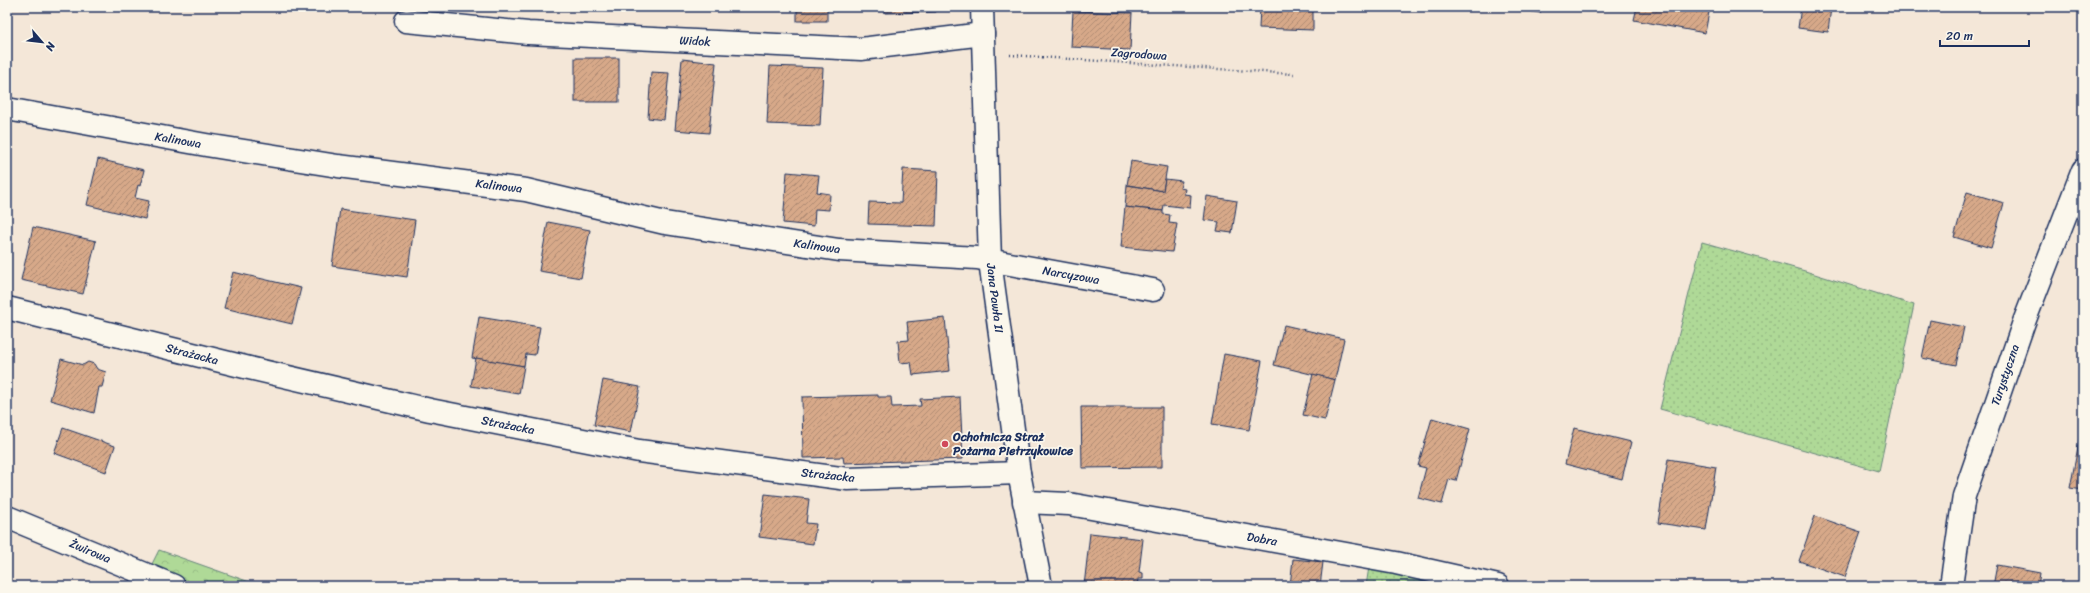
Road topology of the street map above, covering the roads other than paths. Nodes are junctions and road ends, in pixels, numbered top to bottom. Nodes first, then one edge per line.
1 (982, 7) edge
2 (406, 21) dead end
3 (983, 44) junction
4 (7, 109) edge
5 (2083, 170) edge
6 (990, 261) junction
7 (1153, 290) dead end
8 (7, 308) edge
9 (1019, 473) junction
10 (1024, 502) junction
11 (7, 517) edge
12 (174, 586) edge
13 (1042, 586) edge
14 (1498, 586) edge
15 (1951, 586) edge

1 - 3 street, Jana Pawła II
2 - 3 street, Widok
3 - 6 street, Jana Pawła II
4 - 6 street, Kalinowa
5 - 15 street, Turystyczna
6 - 7 street, Narcyzowa
6 - 9 street, Jana Pawła II
8 - 9 street, Strażacka
9 - 10 street, Jana Pawła II
10 - 13 street, Jana Pawła II
10 - 14 street, Dobra
11 - 12 street, Żwirowa

